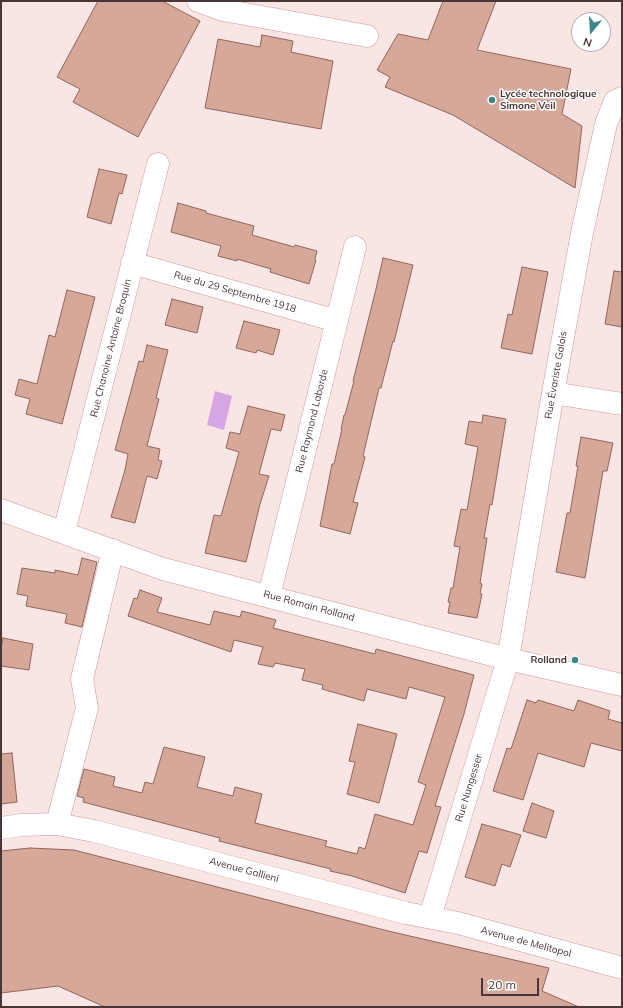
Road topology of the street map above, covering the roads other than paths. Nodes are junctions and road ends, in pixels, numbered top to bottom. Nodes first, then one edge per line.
1 (198, 1) edge
2 (367, 36) dead end
3 (622, 98) edge
4 (158, 164) dead end
5 (355, 247) dead end
6 (132, 263) junction
7 (337, 321) junction
8 (553, 393) junction
9 (622, 404) edge
10 (1, 510) edge
11 (64, 532) junction
12 (113, 550) junction
13 (269, 596) junction
14 (508, 659) junction
15 (622, 685) edge
16 (57, 824) junction
17 (1, 828) edge
18 (430, 917) junction
19 (622, 968) edge

1 - 2 street
3 - 8 street, Rue Évariste Galois
4 - 6 street, Rue Chanoine Antoine Broquin
5 - 7 street, Rue Raymond Laborde
6 - 7 street, Rue du 29 Septembre 1918
6 - 11 street, Rue Chanoine Antoine Broquin
7 - 13 street, Rue Raymond Laborde
8 - 9 street
8 - 14 street, Rue Évariste Galois
10 - 11 street, Rue Romain Rolland
11 - 12 street, Rue Romain Rolland
12 - 13 street, Rue Romain Rolland
12 - 16 street
13 - 14 street, Rue Romain Rolland
14 - 15 street, Rue Romain Rolland
14 - 18 street, Rue Nungesser
16 - 17 street, Avenue Gallieni
16 - 18 street, Avenue Gallieni
18 - 19 street, Avenue de Melitopol

